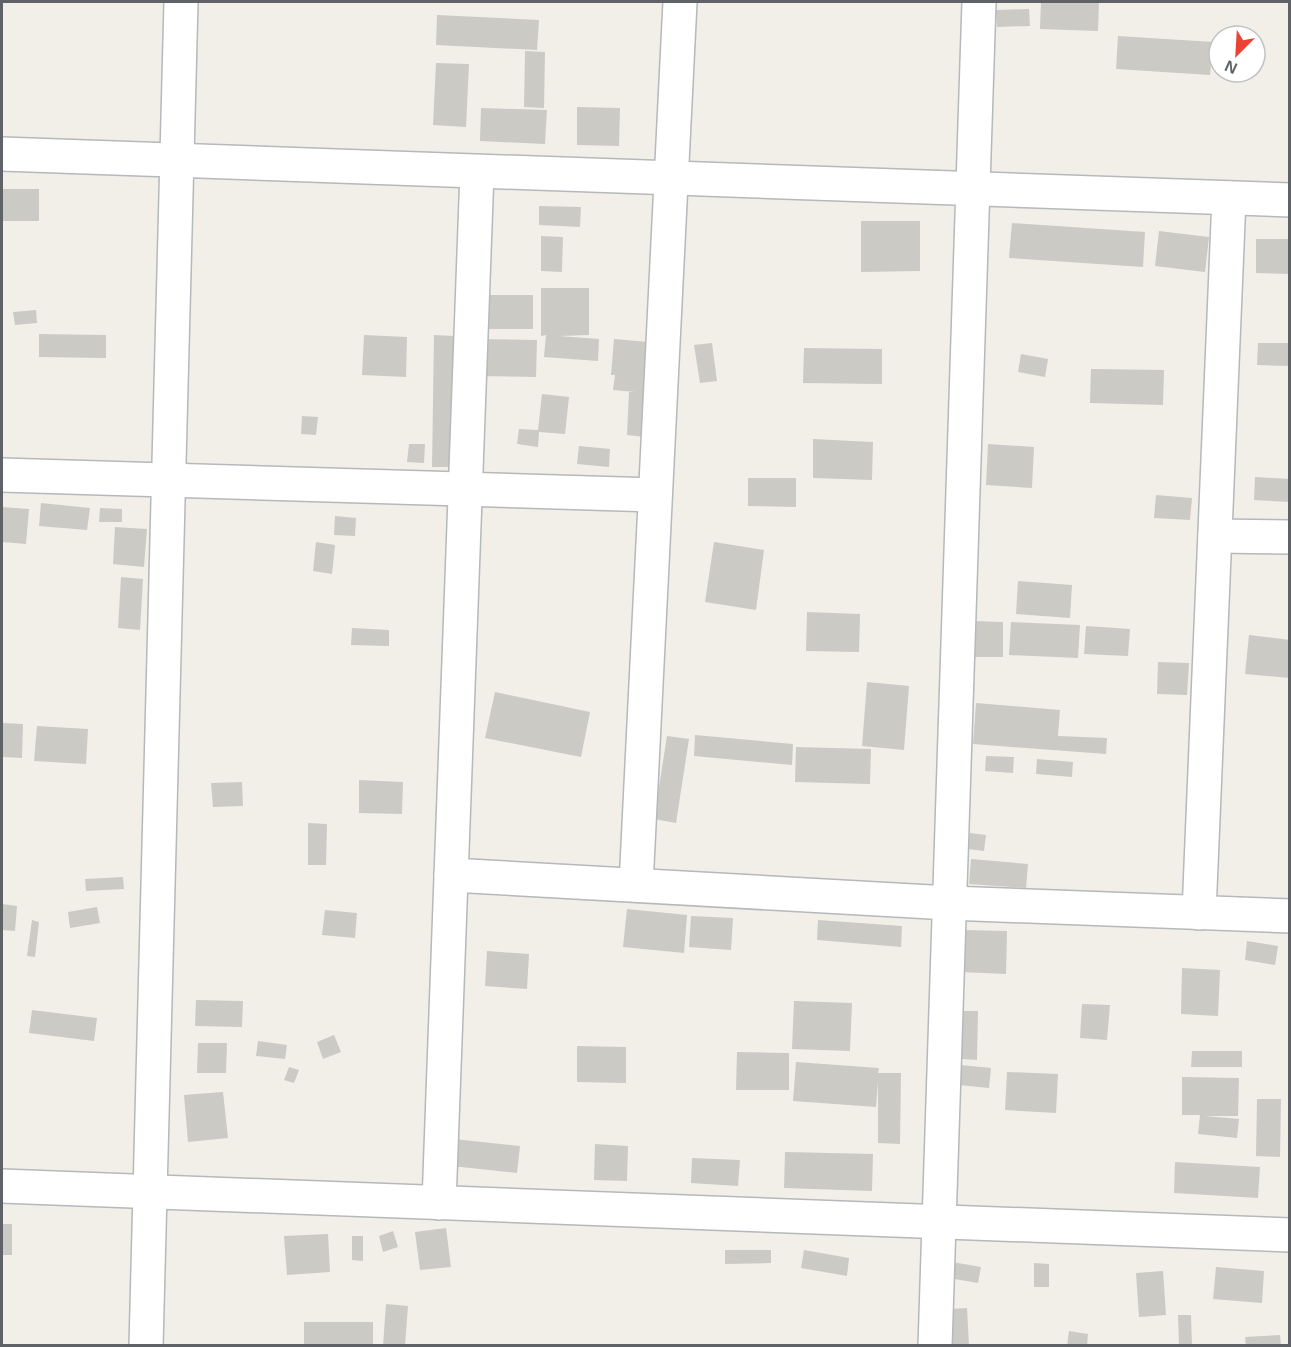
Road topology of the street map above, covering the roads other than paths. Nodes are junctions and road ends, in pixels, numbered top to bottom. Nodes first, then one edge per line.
1 (181, 2) edge
2 (680, 2) edge
3 (979, 2) edge
4 (2, 154) edge
5 (177, 161) junction
6 (477, 171) junction
7 (671, 178) junction
8 (973, 189) junction
9 (1229, 198) junction
10 (1290, 200) edge
11 (2, 475) edge
12 (168, 480) junction
13 (465, 489) junction
14 (656, 495) junction
15 (1215, 536) junction
16 (1290, 537) edge
17 (451, 875) junction
18 (636, 885) junction
19 (949, 903) junction
20 (1199, 913) junction
21 (1290, 916) edge
22 (2, 1186) edge
23 (150, 1192) junction
24 (439, 1203) junction
25 (939, 1222) junction
26 (1290, 1235) edge
27 (146, 1346) edge
28 (935, 1346) edge

1 - 5 street
2 - 7 street
3 - 8 street
4 - 5 street
5 - 6 street
5 - 12 street
6 - 7 street
6 - 13 street
7 - 8 street
7 - 14 street
8 - 9 street
8 - 19 street
9 - 10 street
9 - 15 street
11 - 12 street
12 - 13 street
12 - 23 street
13 - 14 street
13 - 17 street
14 - 18 street
15 - 16 street
15 - 20 street
17 - 18 street
17 - 24 street
18 - 19 street
19 - 20 street
19 - 25 street
20 - 21 street
22 - 23 street
23 - 24 street
23 - 27 street
24 - 25 street
25 - 26 street
25 - 28 street

